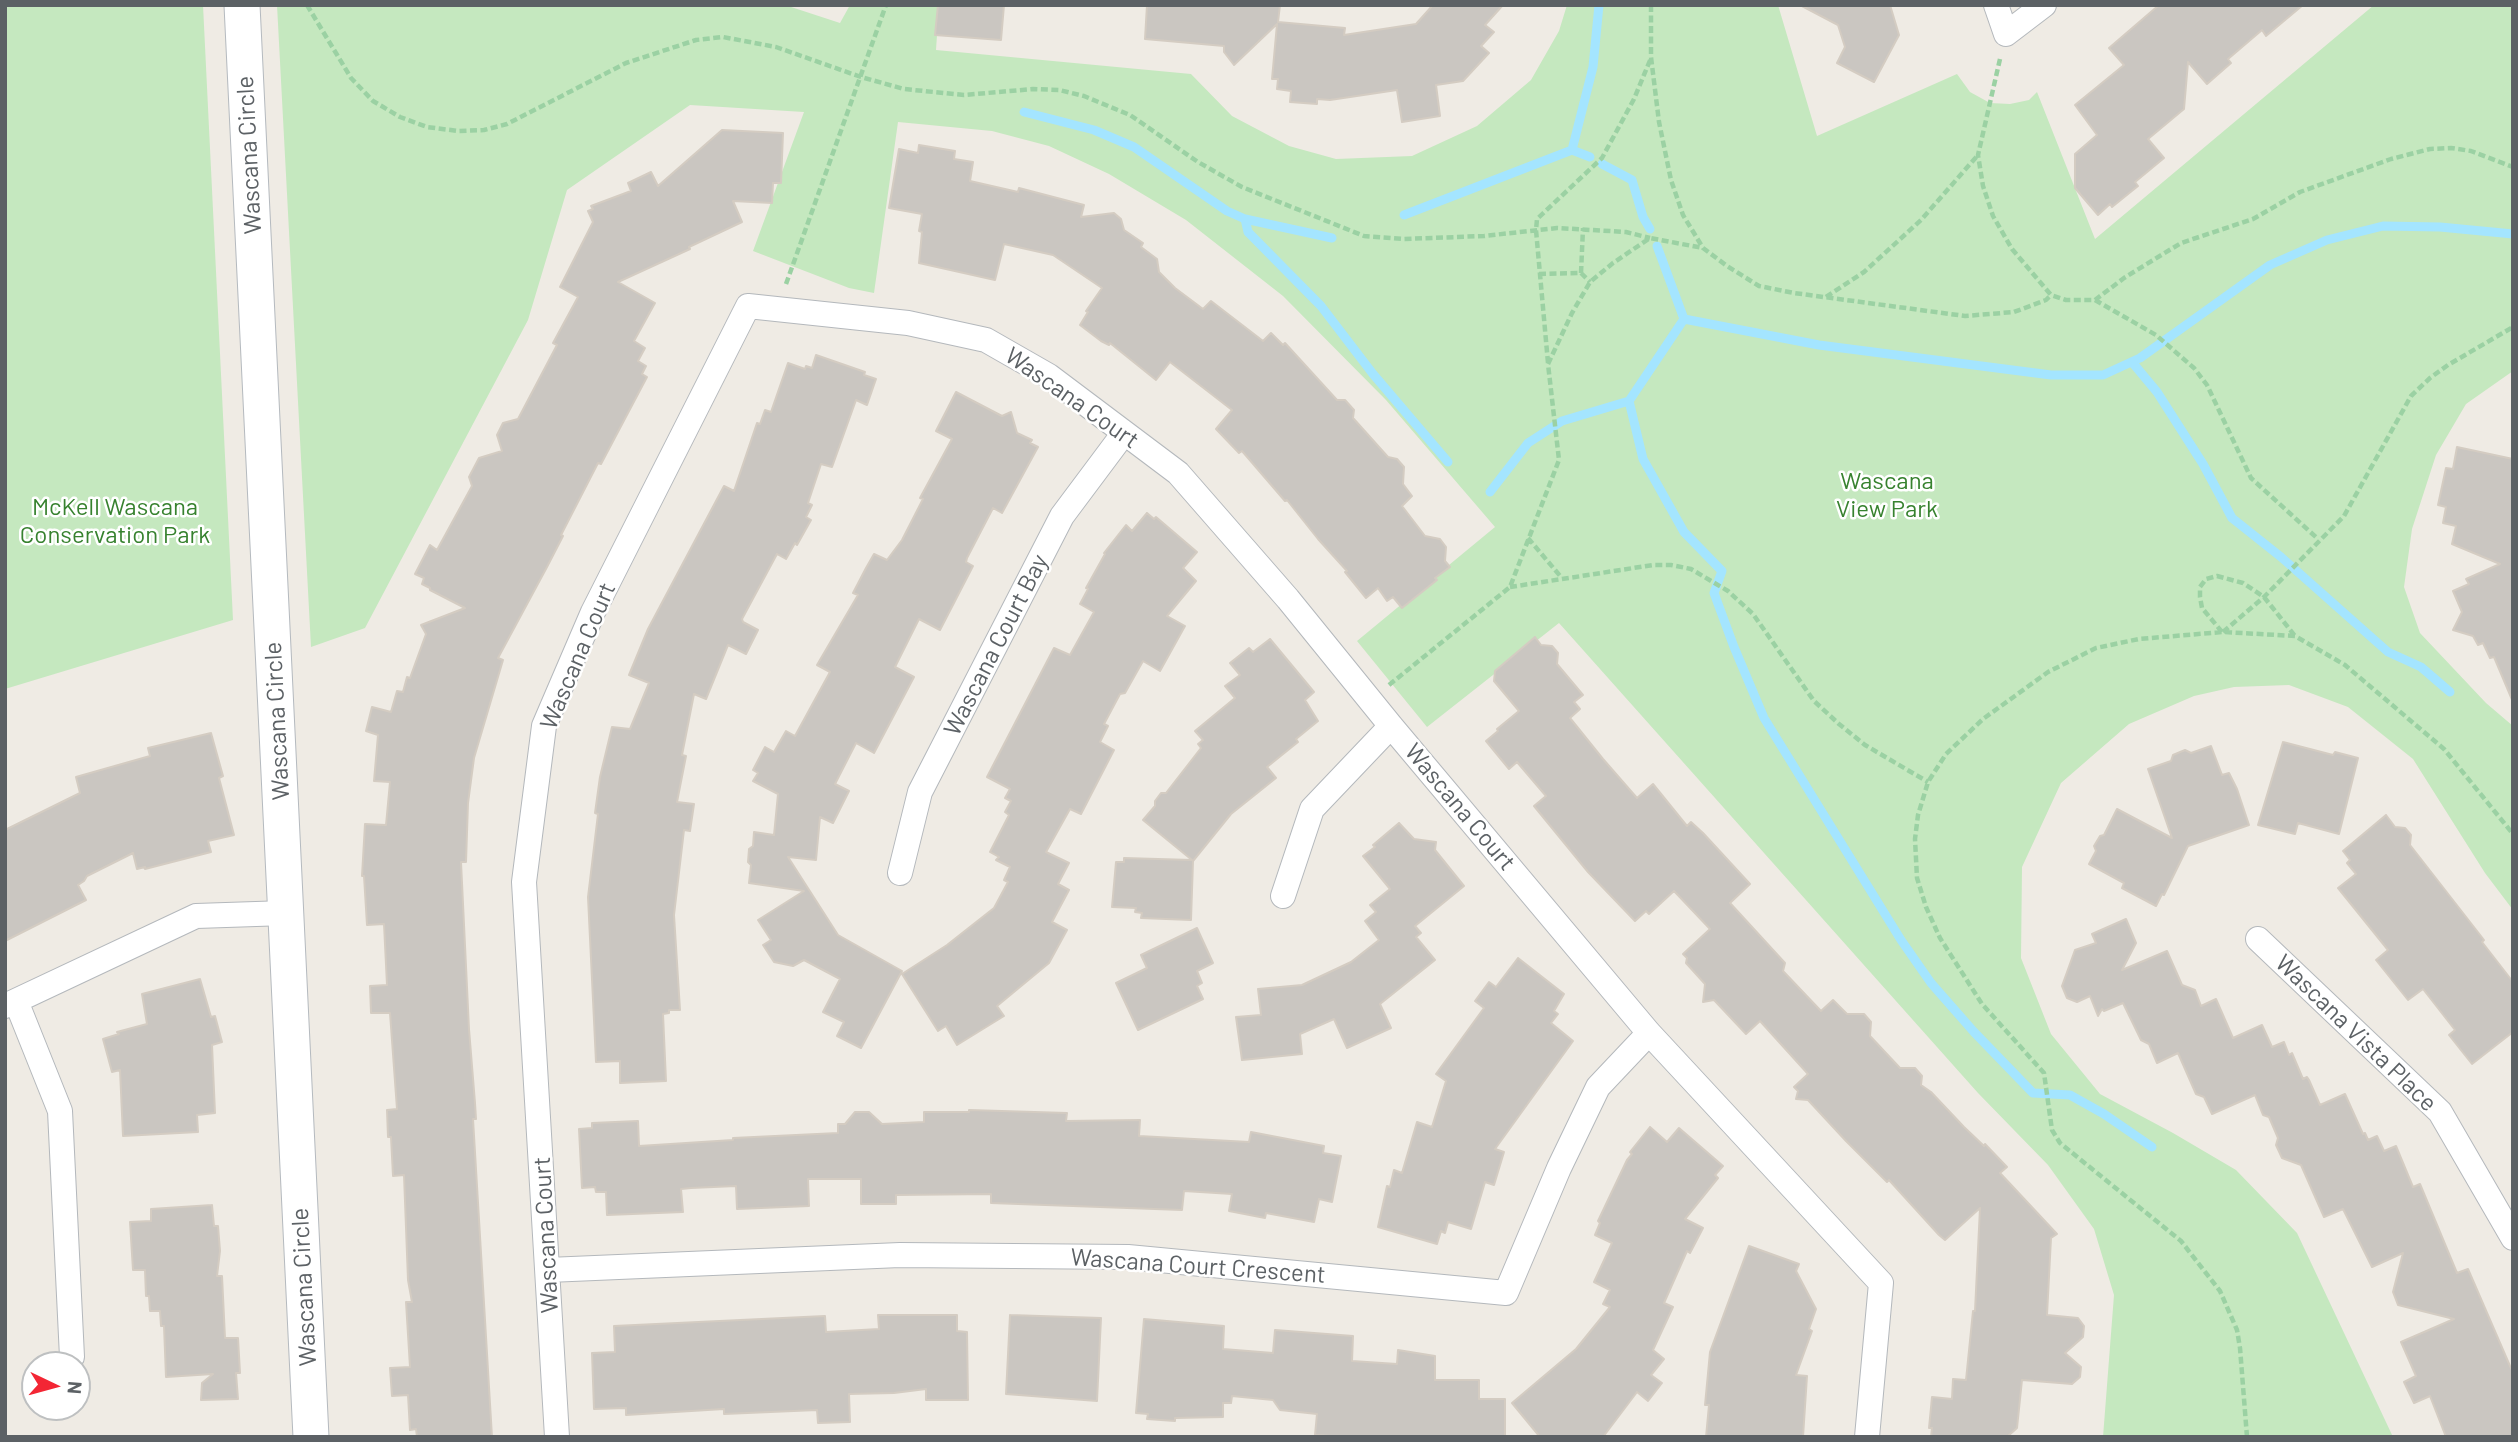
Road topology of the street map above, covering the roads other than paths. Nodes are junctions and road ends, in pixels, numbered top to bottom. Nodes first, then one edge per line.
1 (242, 5) edge
2 (1996, 5) edge
3 (2044, 5) edge
4 (1124, 433) junction
5 (1391, 726) junction
6 (900, 873) dead end
7 (1283, 897) dead end
8 (286, 913) junction
9 (2258, 939) dead end
10 (11, 1003) edge
11 (1649, 1032) junction
12 (2513, 1238) edge
13 (548, 1270) junction
14 (72, 1351) edge
15 (311, 1437) edge
16 (556, 1437) edge
17 (1867, 1437) edge

1 - 8 street, Wascana Circle
2 - 3 street
4 - 5 street, Wascana Court
4 - 6 street, Wascana Court Bay
4 - 13 street, Wascana Court
5 - 7 street
5 - 11 street, Wascana Court
8 - 10 street
8 - 15 street, Wascana Circle
9 - 12 street, Wascana Vista Place
10 - 14 street
11 - 13 street, Wascana Court Crescent
11 - 17 street, Wascana Court
13 - 16 street, Wascana Court

